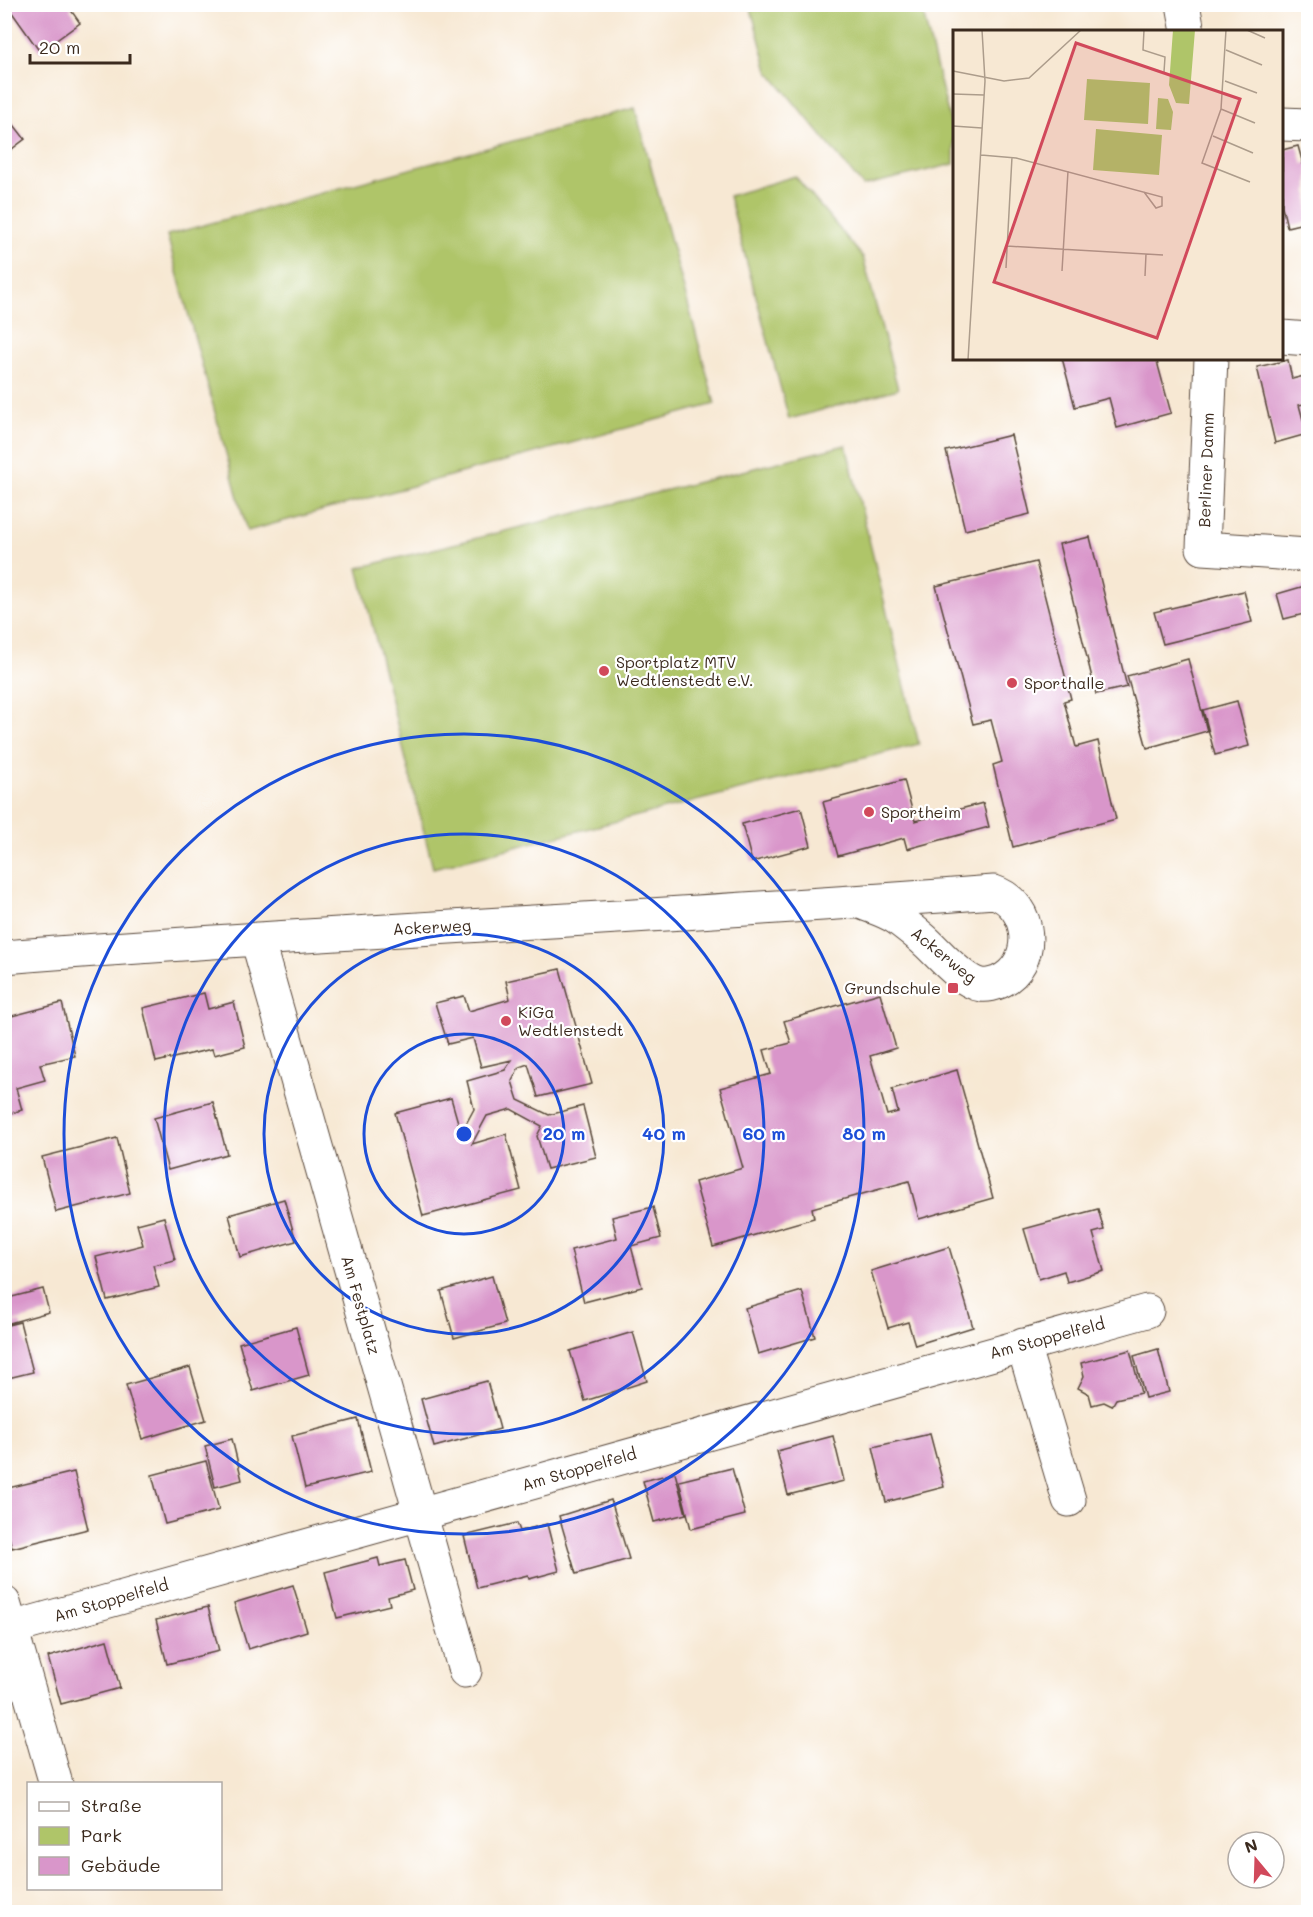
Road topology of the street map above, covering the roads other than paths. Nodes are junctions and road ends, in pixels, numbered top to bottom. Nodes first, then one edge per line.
1 (1183, 4) edge
2 (1188, 30) edge
3 (1283, 124) edge
4 (1308, 125) edge
5 (1283, 338) edge
6 (1308, 339) edge
7 (1211, 360) edge
8 (1308, 555) edge
9 (860, 902) junction
10 (257, 939) junction
11 (4, 957) edge
12 (1147, 1311) dead end
13 (1023, 1345) junction
14 (1069, 1500) dead end
15 (420, 1514) junction
16 (8, 1615) edge
17 (465, 1671) dead end
18 (55, 1782) edge

1 - 2 street
3 - 4 street
5 - 6 street
7 - 8 street, Berliner Damm
9 - 9 street, Ackerweg
9 - 10 street, Ackerweg
10 - 11 street, Ackerweg
10 - 15 street, Am Festplatz
12 - 13 street, Am Stoppelfeld
13 - 14 street
13 - 15 street, Am Stoppelfeld
15 - 16 street, Am Stoppelfeld
15 - 17 street, Am Festplatz
16 - 18 street

